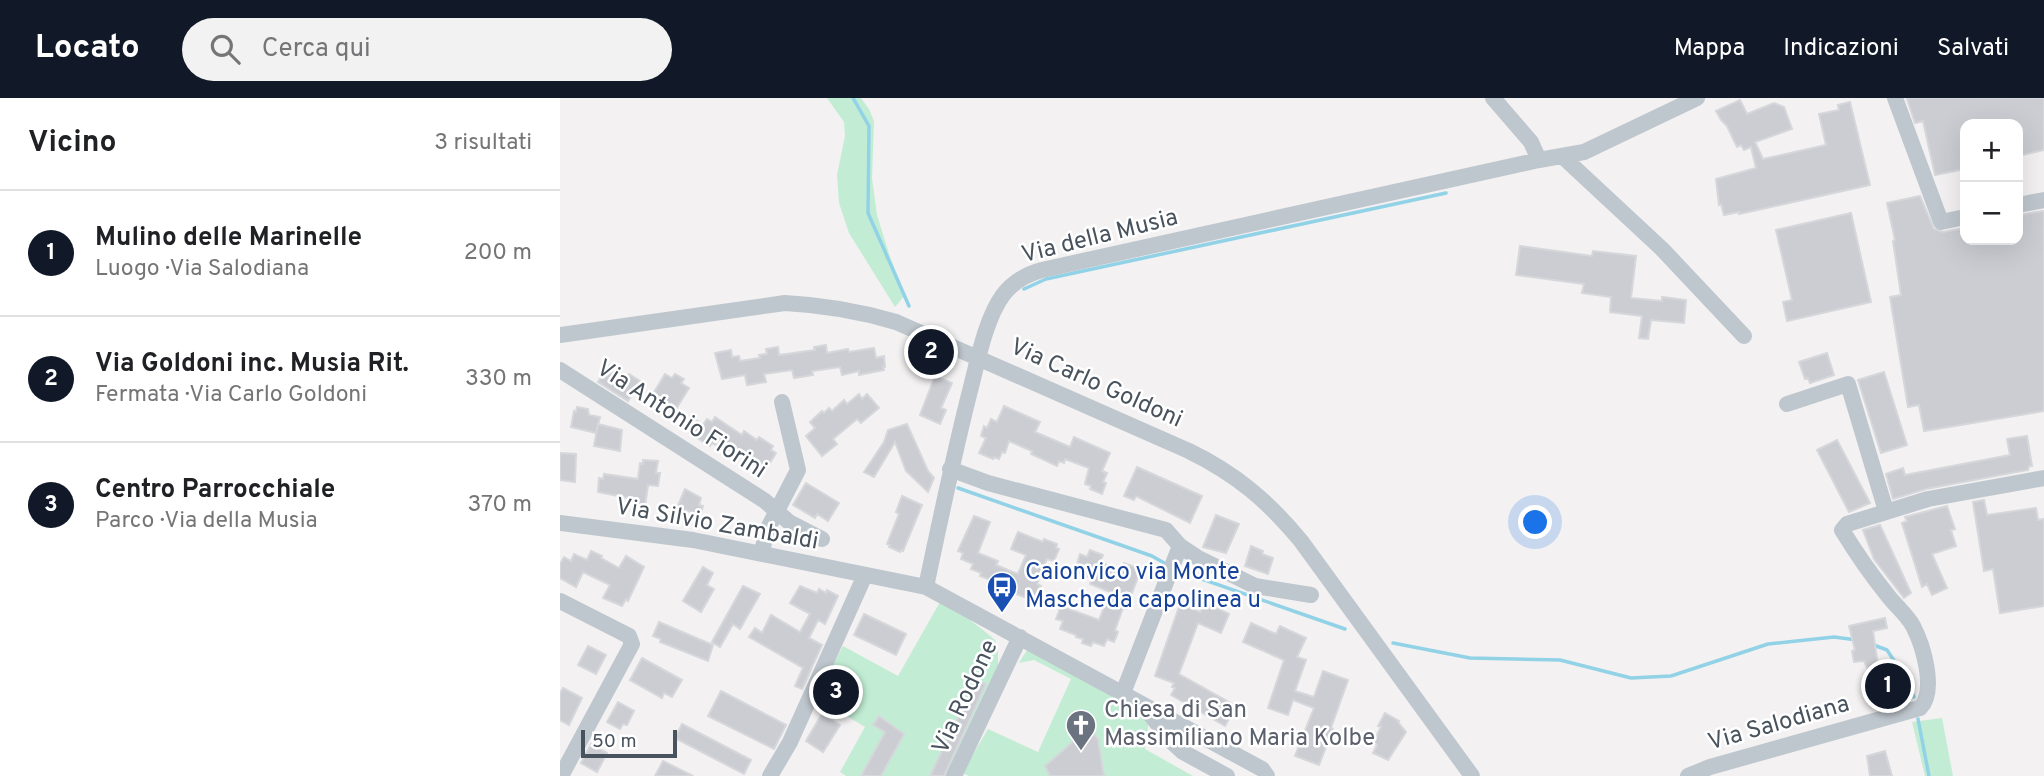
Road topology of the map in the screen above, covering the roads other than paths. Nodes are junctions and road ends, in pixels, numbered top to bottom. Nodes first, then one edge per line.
1 (1493, 98) edge
2 (1697, 98) edge
3 (1895, 98) edge
4 (1562, 156) junction
5 (1539, 160) junction
6 (2044, 200) edge
7 (2023, 204) edge
8 (1960, 218) edge
9 (560, 335) edge
10 (1744, 336) dead end
11 (979, 357) junction
12 (560, 370) edge
13 (782, 402) dead end
14 (1787, 404) dead end
15 (950, 469) junction
16 (2044, 478) edge
17 (1886, 511) junction
18 (776, 512) junction
19 (561, 525) edge
20 (822, 539) dead end
21 (1180, 547) junction
22 (762, 553) junction
23 (865, 575) junction
24 (926, 587) junction
25 (1311, 595) dead end
26 (560, 601) edge
27 (1020, 637) junction
28 (1123, 693) junction
29 (1140, 703) junction
30 (561, 776) edge
31 (770, 776) edge
32 (954, 776) edge
33 (1227, 776) edge
34 (1267, 776) edge
35 (1472, 776) edge
36 (1688, 776) edge

1 - 5 street
2 - 4 street, Via della Musia
3 - 8 street
4 - 5 street, Via della Musia
4 - 10 street
5 - 11 street, Via della Musia
6 - 7 street
9 - 11 street, Via Carlo Goldoni
11 - 15 street, Via della Musia
11 - 35 street, Via Carlo Goldoni
12 - 18 street, Via Antonio Fiorini
13 - 18 street, Via Antonio Fiorini
14 - 17 street
15 - 21 street
15 - 24 street, Via della Musia
16 - 17 street
17 - 36 street, Via Salodiana
18 - 20 street, Via Antonio Fiorini
18 - 22 street, Via Antonio Fiorini
19 - 22 street, Via Silvio Zambaldi
21 - 25 street
21 - 28 street
22 - 23 street, Via Silvio Zambaldi
23 - 24 street
23 - 31 street
24 - 27 street
26 - 30 street
27 - 28 street
27 - 32 street, Via Rodone
28 - 29 street
29 - 33 street
29 - 34 street

